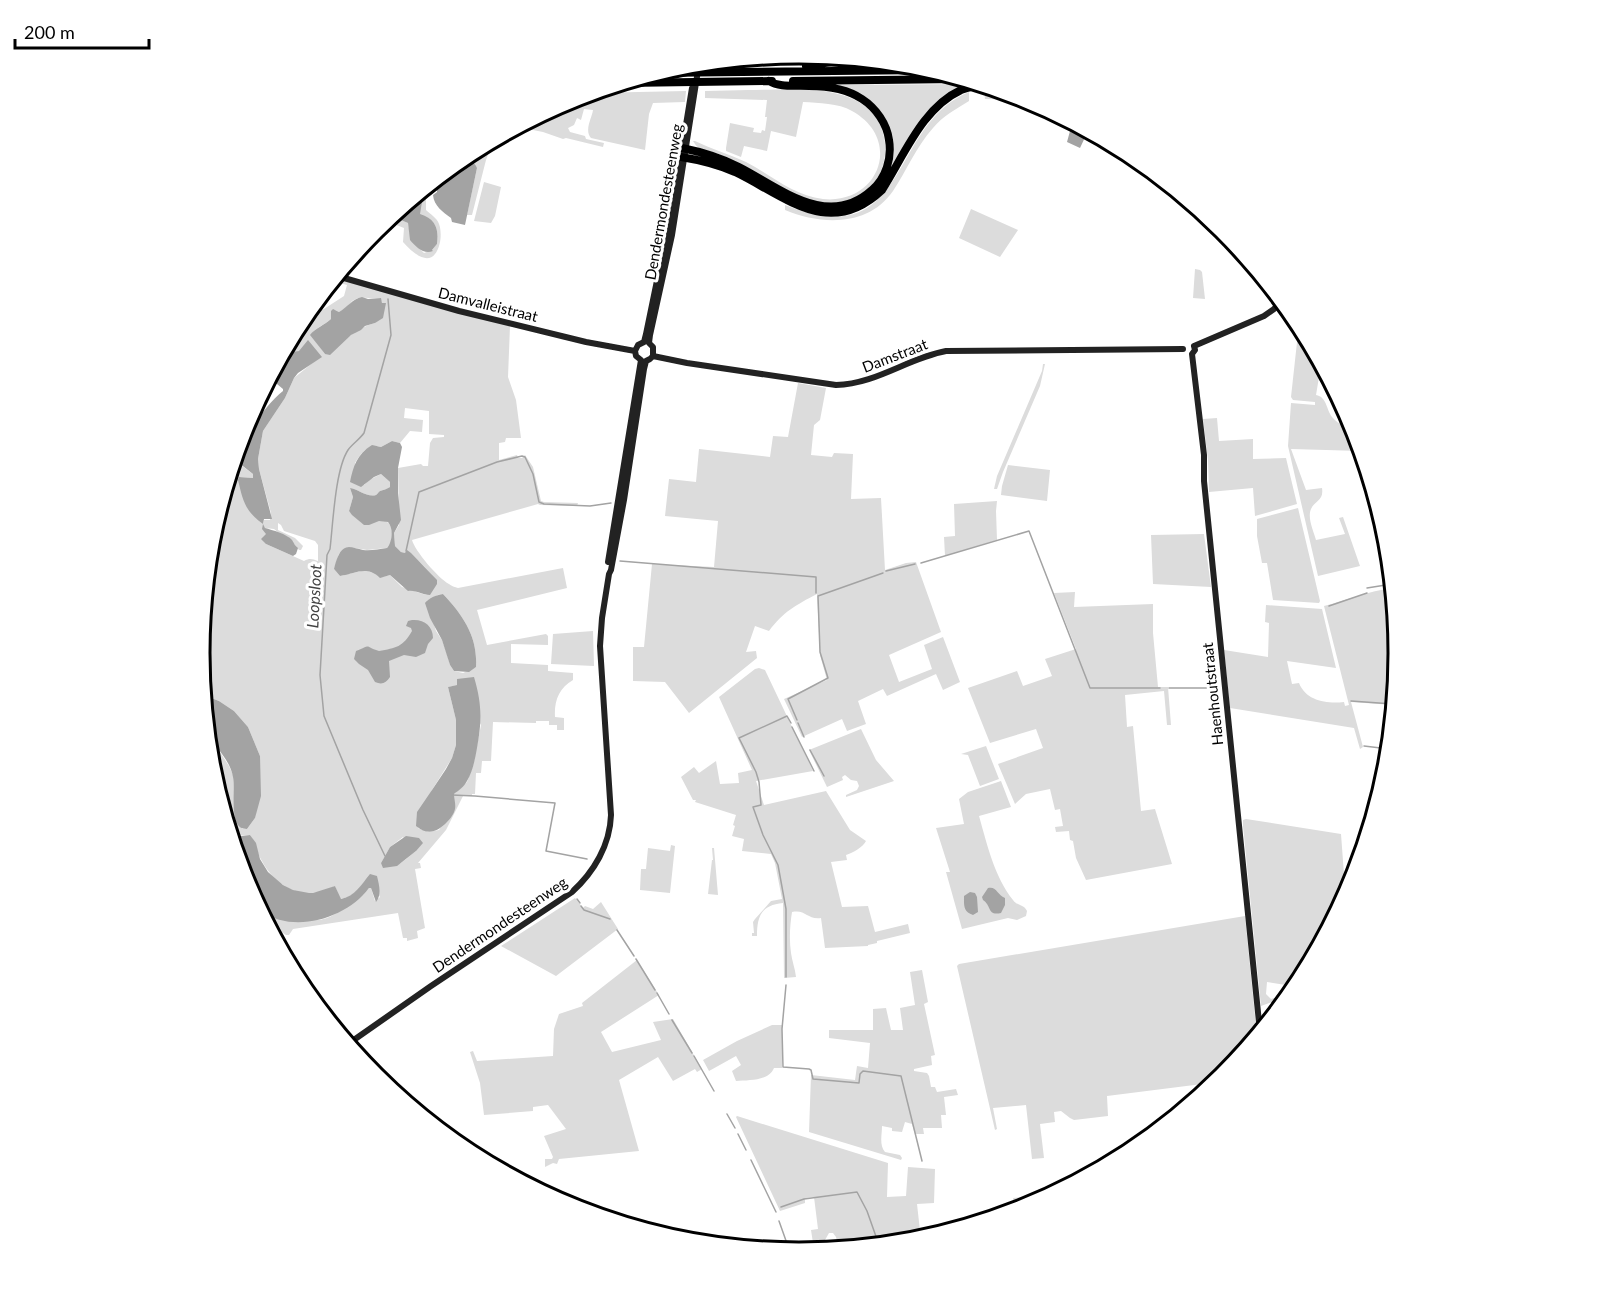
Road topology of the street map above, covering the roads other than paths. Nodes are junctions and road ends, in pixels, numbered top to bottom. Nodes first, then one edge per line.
1 (818, 65) edge
2 (878, 70) edge
3 (780, 71) junction
4 (710, 72) edge
5 (696, 74) edge
6 (928, 79) edge
7 (769, 81) junction
8 (657, 82) edge
9 (965, 89) edge
10 (685, 148) junction
11 (683, 158) junction
12 (345, 278) edge
13 (1275, 308) edge
14 (647, 343) junction
15 (1194, 346) junction
16 (1183, 349) junction
17 (635, 351) junction
18 (1192, 354) junction
19 (653, 356) junction
20 (643, 361) junction
21 (1259, 1021) edge
22 (354, 1040) edge

1 - 3 highway
2 - 3 highway
3 - 4 highway
5 - 10 street, Dendermondesteenweg
6 - 7 highway
7 - 8 highway
7 - 10 highway
9 - 11 highway
10 - 11 street, Dendermondesteenweg
11 - 14 street, Dendermondesteenweg
12 - 17 street, Damvalleistraat
13 - 15 street
14 - 17 street
14 - 19 street, Dendermondesteenweg
15 - 16 street
15 - 18 street
16 - 18 street
16 - 19 street, Damstraat
17 - 20 street
18 - 21 street, Haenhoutstraat
19 - 20 street
20 - 22 street, Dendermondesteenweg

